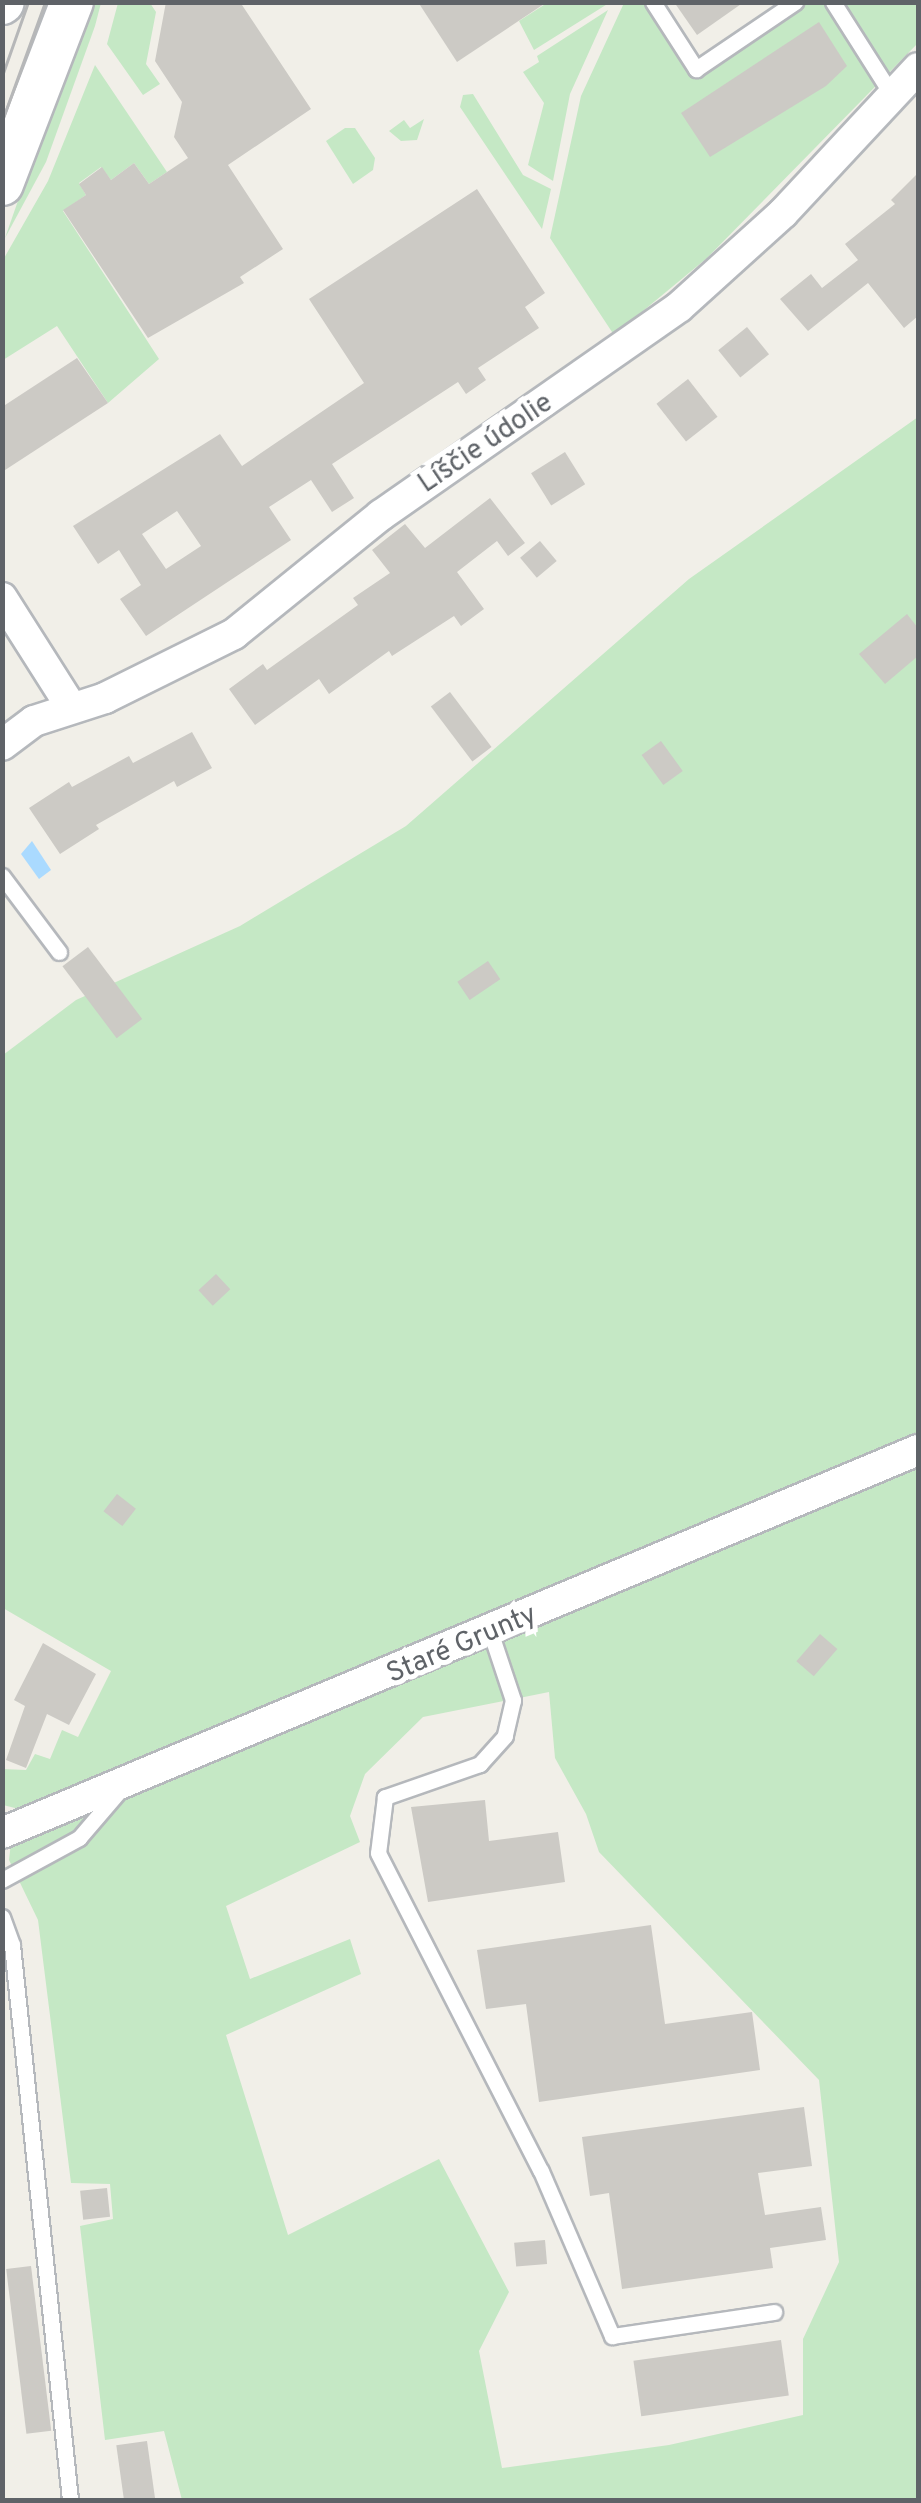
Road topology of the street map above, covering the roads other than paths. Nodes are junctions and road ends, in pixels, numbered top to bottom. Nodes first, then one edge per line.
1 (72, 2) edge
2 (653, 2) edge
3 (795, 2) edge
4 (833, 2) edge
5 (918, 68) edge
6 (892, 95) junction
7 (2, 184) edge
8 (2, 598) edge
9 (70, 704) junction
10 (2, 746) edge
11 (2, 876) edge
12 (59, 952) dead end
13 (918, 1450) edge
14 (490, 1634) junction
15 (122, 1788) junction
16 (2, 1833) edge
17 (2, 1880) edge
18 (2, 1917) edge
19 (774, 2312) dead end
20 (70, 2500) edge

1 - 7 main road
2 - 3 lane
4 - 6 lane
5 - 6 street, Líščie údolie
6 - 9 street, Líščie údolie
8 - 9 street
9 - 10 street, Líščie údolie
11 - 12 lane
13 - 14 street, Staré Grunty
14 - 15 street, Staré Grunty
14 - 19 lane
15 - 16 street, Staré Grunty
15 - 17 lane
18 - 20 lane

